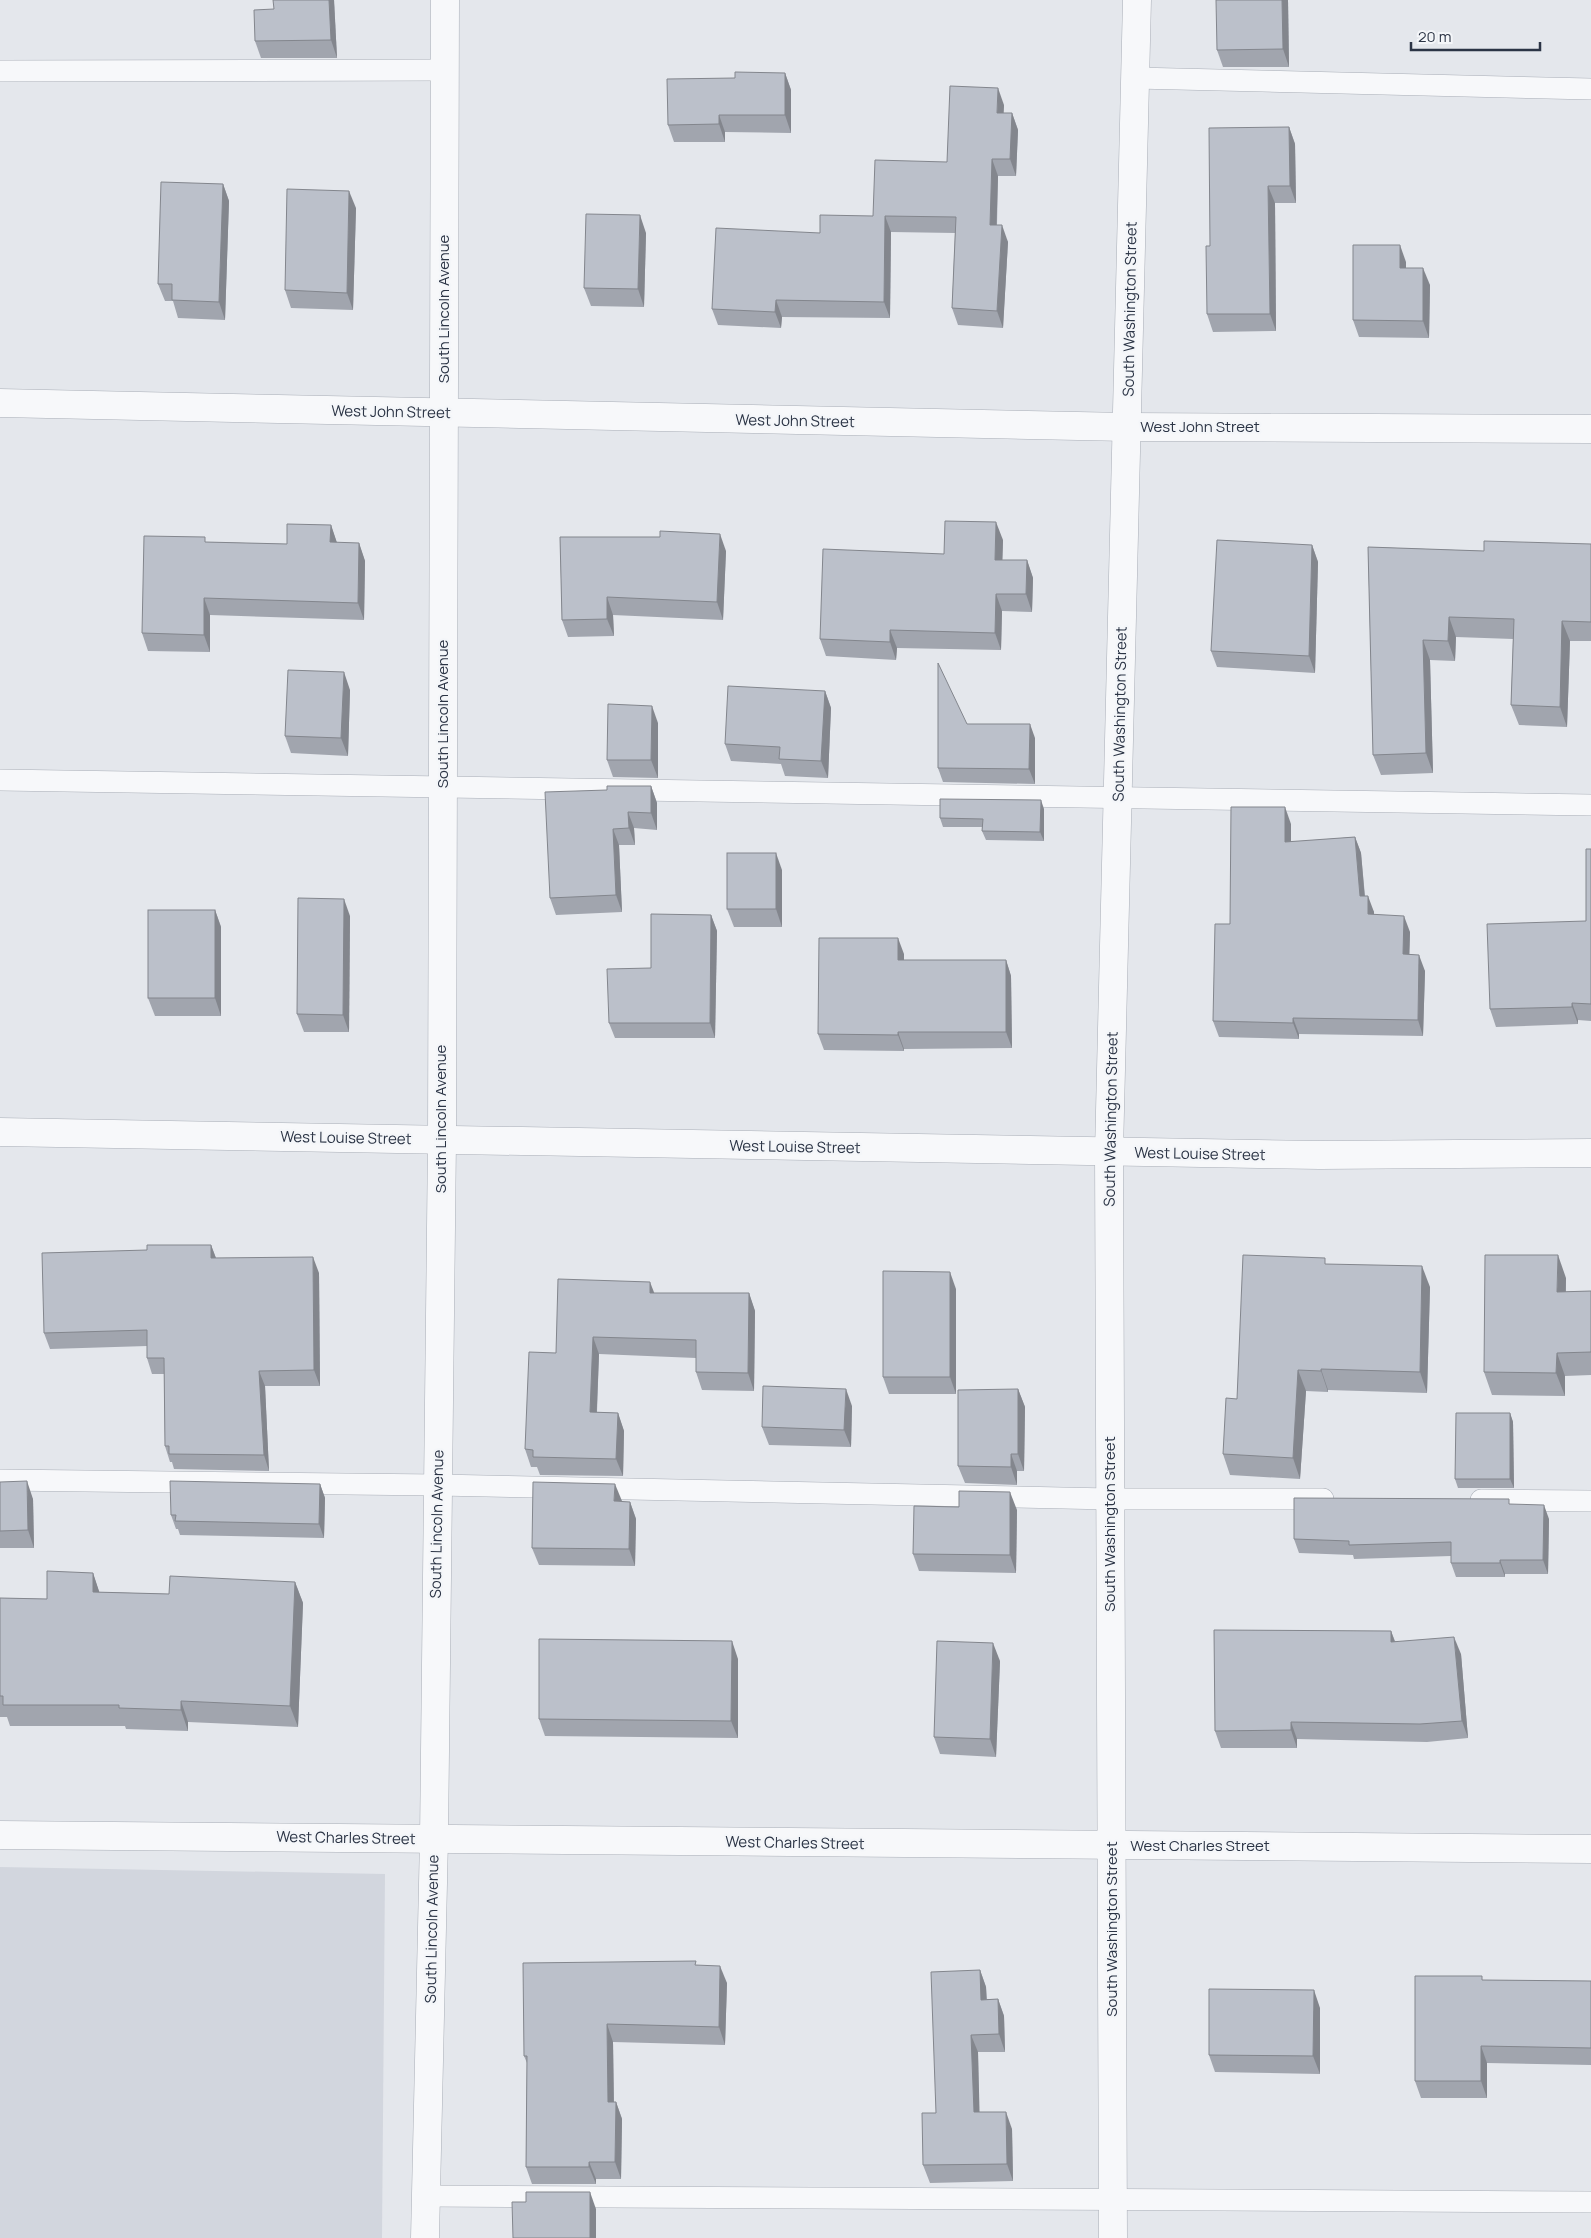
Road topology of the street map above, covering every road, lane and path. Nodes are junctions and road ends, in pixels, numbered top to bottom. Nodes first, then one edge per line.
1 (445, 0) edge
2 (1137, 0) edge
3 (445, 70) junction
4 (0, 71) edge
5 (1135, 78) junction
6 (1591, 89) edge
7 (0, 403) edge
8 (444, 414) junction
9 (1127, 427) junction
10 (1591, 428) edge
11 (0, 780) edge
12 (443, 787) junction
13 (1118, 798) junction
14 (1591, 805) edge
15 (0, 1132) edge
16 (442, 1140) junction
17 (1109, 1152) junction
18 (1591, 1153) edge
19 (0, 1480) edge
20 (438, 1485) junction
21 (1110, 1498) junction
22 (1346, 1500) edge
23 (1463, 1500) edge
24 (1591, 1500) edge
25 (0, 1835) edge
26 (434, 1839) junction
27 (1111, 1846) junction
28 (1591, 1849) edge
29 (426, 2196) junction
30 (1113, 2200) junction
31 (1591, 2202) edge
32 (425, 2238) edge
33 (1113, 2238) edge

1 - 3 street, South Lincoln Avenue
2 - 5 street, South Washington Street
3 - 4 lane
3 - 8 street, South Lincoln Avenue
5 - 6 lane
5 - 9 street, South Washington Street
7 - 8 street, West John Street
8 - 9 street, West John Street
8 - 12 street, South Lincoln Avenue
9 - 10 street, West John Street
9 - 13 street, South Washington Street
11 - 12 lane
12 - 13 lane
12 - 16 street, South Lincoln Avenue
13 - 14 lane
13 - 17 street, South Washington Street
15 - 16 street, West Louise Street
16 - 17 street, West Louise Street
16 - 20 street, South Lincoln Avenue
17 - 18 street, West Louise Street
17 - 21 street, South Washington Street
19 - 20 lane
20 - 21 lane
20 - 26 street, South Lincoln Avenue
21 - 22 lane
21 - 27 street, South Washington Street
23 - 24 lane
25 - 26 street, West Charles Street
26 - 27 street, West Charles Street
26 - 29 street, South Lincoln Avenue
27 - 28 street, West Charles Street
27 - 30 street, South Washington Street
29 - 30 lane
29 - 32 street, South Lincoln Avenue
30 - 31 lane
30 - 33 street, South Washington Street

